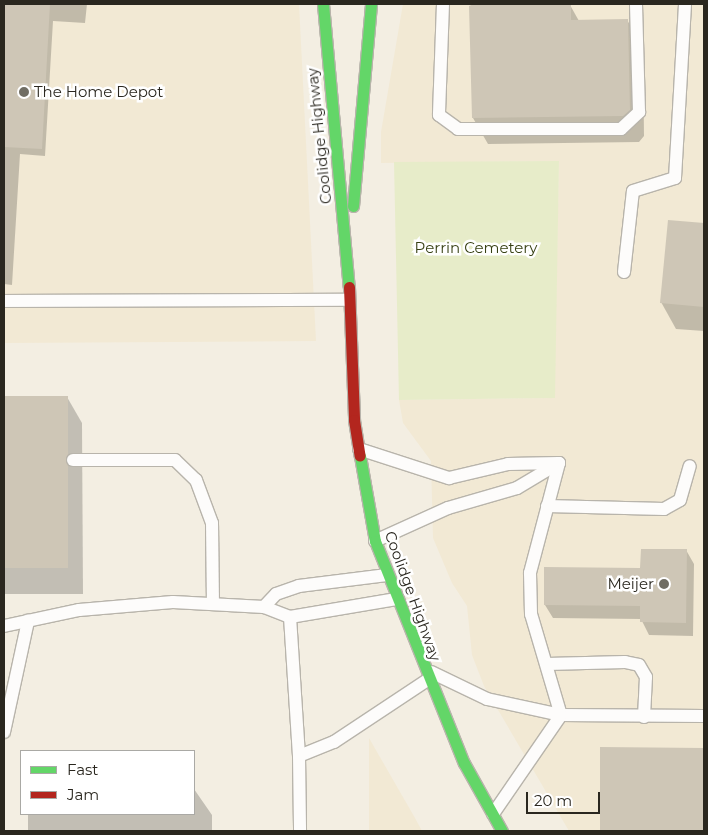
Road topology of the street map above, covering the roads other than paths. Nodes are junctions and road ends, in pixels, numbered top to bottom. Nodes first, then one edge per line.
1 (323, 4) edge
2 (371, 4) edge
3 (443, 4) edge
4 (636, 4) edge
5 (685, 4) edge
6 (348, 264) junction
7 (624, 272) dead end
8 (350, 300) junction
9 (4, 301) edge
10 (358, 448) junction
11 (73, 460) dead end
12 (560, 463) junction
13 (690, 466) dead end
14 (547, 506) junction
15 (375, 541) junction
16 (387, 575) junction
17 (396, 599) junction
18 (213, 604) junction
19 (264, 607) junction
20 (290, 617) junction
21 (28, 621) junction
22 (4, 626) edge
23 (546, 664) junction
24 (427, 674) junction
25 (561, 715) junction
26 (704, 716) edge
27 (644, 717) junction
28 (4, 732) edge
29 (299, 756) junction
30 (493, 814) junction
31 (300, 831) edge
32 (502, 831) edge

1 - 6 main road, Coolidge Highway
2 - 6 main road, Coolidge Highway
3 - 4 lane
5 - 7 lane
6 - 8 main road, Coolidge Highway
8 - 9 lane
8 - 10 main road, Coolidge Highway
10 - 12 lane
10 - 15 main road, Coolidge Highway
11 - 18 lane
12 - 14 lane
12 - 15 lane
13 - 14 lane
14 - 23 lane
15 - 16 main road, Coolidge Highway
16 - 17 main road, Coolidge Highway
16 - 19 lane
17 - 20 lane
17 - 24 main road, Coolidge Highway
18 - 19 lane
18 - 21 lane
19 - 20 lane
20 - 29 lane
21 - 22 lane
21 - 28 lane
23 - 25 lane
23 - 27 lane
24 - 25 lane
24 - 29 lane
24 - 30 main road, Coolidge Highway
25 - 27 lane
25 - 30 lane
26 - 27 lane
29 - 31 lane
30 - 32 main road, Coolidge Highway

